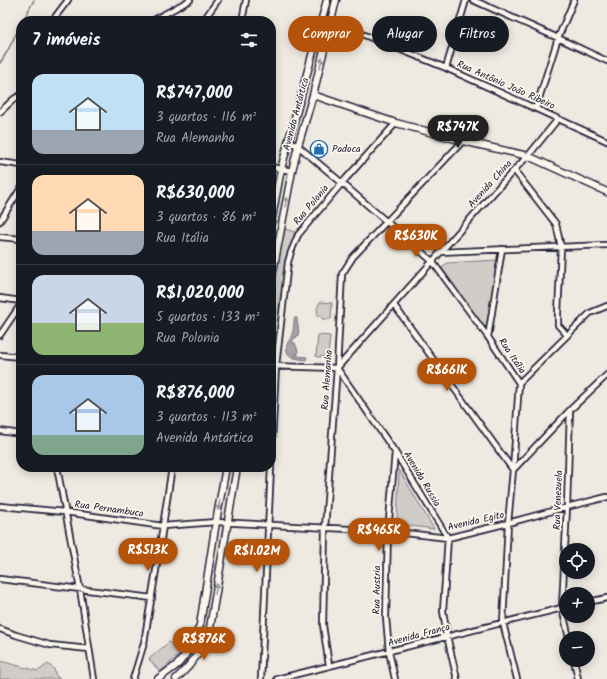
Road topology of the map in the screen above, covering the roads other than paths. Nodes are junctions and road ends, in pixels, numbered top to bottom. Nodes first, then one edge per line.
1 (68, 0) edge
2 (190, 0) edge
3 (218, 0) edge
4 (246, 0) edge
5 (326, 0) edge
6 (336, 0) edge
7 (466, 0) edge
8 (473, 0) edge
9 (574, 0) edge
10 (56, 16) edge
11 (161, 16) edge
12 (207, 16) edge
13 (243, 16) edge
14 (322, 16) edge
15 (332, 16) edge
16 (364, 34) edge
17 (558, 38) junction
18 (313, 52) edge
19 (323, 52) edge
20 (607, 61) edge
21 (446, 68) junction
22 (313, 95) junction
23 (16, 98) edge
24 (536, 108) junction
25 (0, 112) edge
26 (558, 118) junction
27 (396, 123) junction
28 (288, 141) junction
29 (463, 141) junction
30 (607, 141) edge
31 (298, 146) junction
32 (528, 156) junction
33 (0, 162) edge
34 (16, 165) edge
35 (276, 168) edge
36 (281, 169) junction
37 (514, 170) junction
38 (292, 171) junction
39 (342, 183) junction
40 (607, 192) edge
41 (16, 196) edge
42 (276, 196) edge
43 (0, 221) edge
44 (387, 222) junction
45 (0, 237) edge
46 (16, 239) edge
47 (607, 245) edge
48 (561, 247) junction
49 (502, 250) junction
50 (440, 252) junction
51 (276, 256) edge
52 (432, 261) junction
53 (0, 298) edge
54 (16, 300) edge
55 (394, 305) junction
56 (607, 306) edge
57 (16, 311) edge
58 (0, 335) edge
59 (567, 335) junction
60 (488, 337) junction
61 (276, 345) edge
62 (0, 355) edge
63 (16, 357) edge
64 (276, 366) edge
65 (338, 368) junction
66 (607, 375) edge
67 (519, 383) junction
68 (570, 410) junction
69 (0, 431) edge
70 (16, 433) edge
71 (395, 452) junction
72 (514, 470) junction
73 (58, 472) edge
74 (171, 472) edge
75 (225, 472) edge
76 (236, 472) edge
77 (271, 472) edge
78 (607, 497) edge
79 (0, 506) edge
80 (567, 507) junction
81 (65, 512) junction
82 (216, 522) junction
83 (227, 523) junction
84 (508, 523) junction
85 (268, 525) junction
86 (163, 526) junction
87 (325, 528) junction
88 (388, 531) junction
89 (448, 538) junction
90 (0, 579) edge
91 (565, 587) edge
92 (80, 589) junction
93 (152, 598) junction
94 (607, 598) edge
95 (595, 601) edge
96 (559, 609) edge
97 (503, 623) junction
98 (0, 629) edge
99 (447, 636) junction
100 (89, 649) junction
101 (389, 652) junction
102 (329, 666) junction
103 (575, 667) edge
104 (94, 679) edge
105 (133, 679) edge
106 (158, 679) edge
107 (176, 679) edge
108 (261, 679) edge
109 (277, 679) edge
110 (395, 679) edge
111 (457, 679) edge
112 (517, 679) edge
113 (578, 679) edge

1 - 10 street
2 - 11 street
3 - 12 street
4 - 13 street
5 - 14 main road, Avenida Antártica
6 - 15 main road, Avenida Antártica
7 - 21 street
8 - 17 street
9 - 17 street
16 - 21 street, Rua Antônio João Ribeiro
17 - 20 street
17 - 24 street
18 - 28 main road, Avenida Antártica
22 -> 19 main road, Avenida Antártica
21 - 24 street, Rua Antônio João Ribeiro
22 - 27 main road
22 - 31 main road, Avenida Antártica
23 - 25 street
24 - 26 street, Rua Antônio João Ribeiro
26 - 30 street, Rua Antônio João Ribeiro
26 - 32 street, Avenida China
27 - 29 main road
27 - 39 street, Rua Polonia
28 - 31 street, Rua Itália
28 - 36 main road, Avenida Antártica
29 - 32 main road
29 - 44 street, Rua Alemanha
31 - 38 main road, Avenida Antártica
31 - 39 street, Rua Itália
32 - 37 street, Avenida China
32 - 40 main road
33 - 34 street
35 - 36 street
36 - 38 street
36 - 42 main road, Avenida Antártica
37 - 48 street
37 - 50 street, Avenida China
51 -> 38 main road, Avenida Antártica
39 - 44 street, Rua Itália
39 - 61 street, Rua Polonia
41 - 43 street
44 - 52 street, Rua Itália
44 - 65 street, Rua Alemanha
45 - 46 street
47 - 48 street
48 - 49 street
48 - 59 street
49 - 50 street
49 - 60 street
50 - 52 street, Avenida China
52 - 55 street, Avenida China
52 - 60 street, Rua Itália
53 - 54 street
55 - 65 street, Avenida China
55 - 72 street
56 - 59 street
57 - 58 street
59 - 67 street
60 - 67 street, Rua Itália
62 - 63 street
64 - 65 street
65 - 71 street, Avenida Russia
65 - 87 street, Rua Alemanha
66 - 68 street
67 - 72 street, Rua Itália
68 - 72 street
68 - 80 street, Rua Venezuela
69 - 70 street
71 - 88 street, Rua Austria
71 - 89 street, Avenida Russia
72 - 84 street, Rua Itália
73 - 81 street
74 - 86 street
75 -> 82 main road
76 - 83 main road
77 - 85 street
78 - 80 street, Avenida Egito
79 - 81 street, Rua Pernambuco
80 - 84 street, Avenida Egito
80 - 91 street, Rua Venezuela
81 - 86 street, Rua Pernambuco
81 - 92 street
82 - 83 street, Avenida Egito
82 - 86 street, Rua Pernambuco
82 - 106 main road
83 - 85 street, Avenida Egito
107 -> 83 main road
84 - 89 street, Avenida Egito
84 - 97 street, Rua Itália
85 - 87 street, Avenida Egito
85 - 108 street
86 - 93 street
87 - 88 street, Avenida Egito
87 - 102 street, Rua Alemanha
88 - 89 street, Avenida Egito
88 - 101 street, Rua Austria
89 - 99 street
90 - 92 street
92 - 93 street
92 - 100 street
93 - 105 street
94 - 95 street
96 - 97 street, Avenida França
97 - 99 street, Avenida França
97 - 112 street, Rua Itália
98 - 100 street
99 - 101 street, Avenida França
99 - 111 street
100 - 104 street
101 - 102 street, Avenida França
101 - 110 street, Rua Austria
102 - 109 street, Avenida França
103 - 113 street

